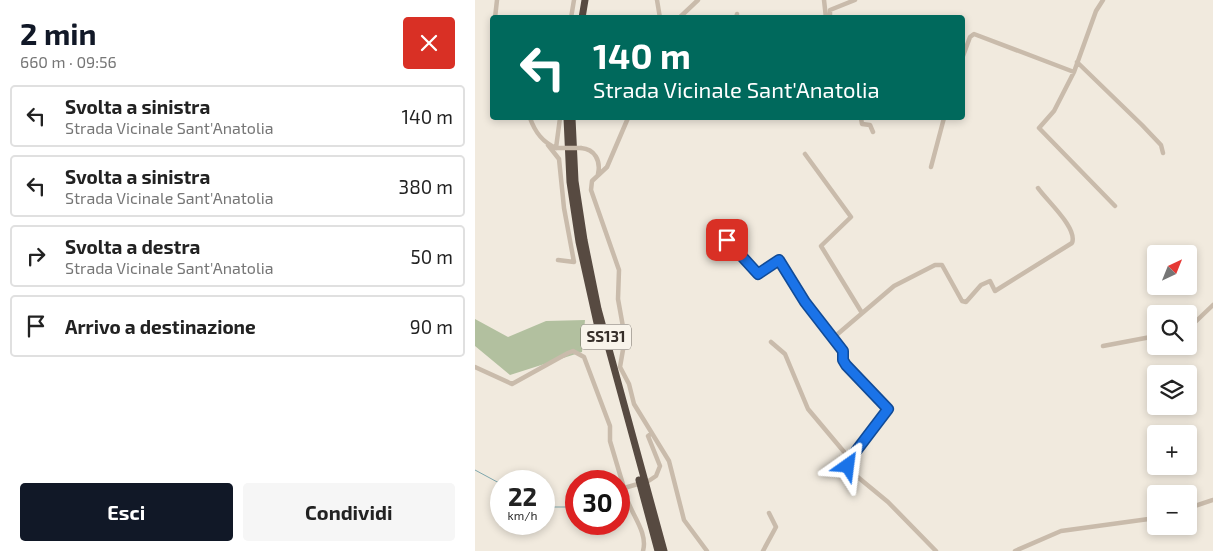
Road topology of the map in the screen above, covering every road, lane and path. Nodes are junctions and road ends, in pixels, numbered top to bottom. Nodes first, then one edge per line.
1 (497, 0) edge
2 (574, 0) edge
3 (580, 0) edge
4 (585, 0) edge
5 (657, 0) edge
6 (698, 0) edge
7 (824, 0) edge
8 (855, 0) edge
9 (1103, 0) edge
10 (495, 15) edge
11 (572, 15) edge
12 (578, 15) edge
13 (582, 15) edge
14 (660, 15) edge
15 (682, 15) edge
16 (827, 15) edge
17 (829, 15) edge
18 (965, 51) edge
19 (1077, 62) junction
20 (1074, 72) junction
21 (531, 120) edge
22 (560, 120) edge
23 (567, 120) edge
24 (572, 120) edge
25 (627, 120) edge
26 (861, 120) edge
27 (944, 120) edge
28 (873, 132) dead end
29 (548, 145) junction
30 (556, 148) junction
31 (1163, 153) dead end
32 (805, 154) dead end
33 (931, 167) dead end
34 (598, 174) junction
35 (1038, 188) dead end
36 (1115, 206) dead end
37 (713, 226) dead end
38 (558, 260) dead end
39 (1213, 305) edge
40 (862, 313) junction
41 (1197, 320) edge
42 (833, 338) junction
43 (1147, 338) edge
44 (771, 342) dead end
45 (1103, 346) dead end
46 (475, 367) edge
47 (652, 433) junction
48 (850, 459) junction
49 (619, 470) edge
50 (647, 482) dead end
51 (638, 484) dead end
52 (630, 486) edge
53 (1213, 500) edge
54 (1197, 505) edge
55 (630, 508) edge
56 (769, 513) dead end
57 (1147, 519) edge
58 (643, 551) edge
59 (658, 551) edge
60 (664, 551) edge
61 (707, 551) edge
62 (763, 551) edge
63 (936, 551) edge
64 (1015, 551) edge

1 - 10 street
2 - 11 street
3 - 12 highway
4 - 13 highway
5 - 14 street
6 - 15 street
7 - 16 street
8 - 17 street
9 - 19 street
18 - 20 street
19 - 20 street
19 - 31 street
20 - 36 street
21 - 29 street
22 - 30 street
23 - 59 highway, SS131
24 - 60 highway, SS131
25 - 34 street
26 - 28 street
27 - 33 street
29 - 30 street
29 - 38 street
30 - 34 street, bridge
32 - 40 street
34 - 47 street
35 - 40 street
37 - 42 street
39 - 41 street
40 - 42 street
42 - 48 street
43 - 45 street
44 - 48 street
46 - 49 street
47 - 50 street
47 - 61 street
48 - 63 street
51 - 52 street
53 - 54 street
55 - 58 street
56 - 62 street
57 - 64 street

